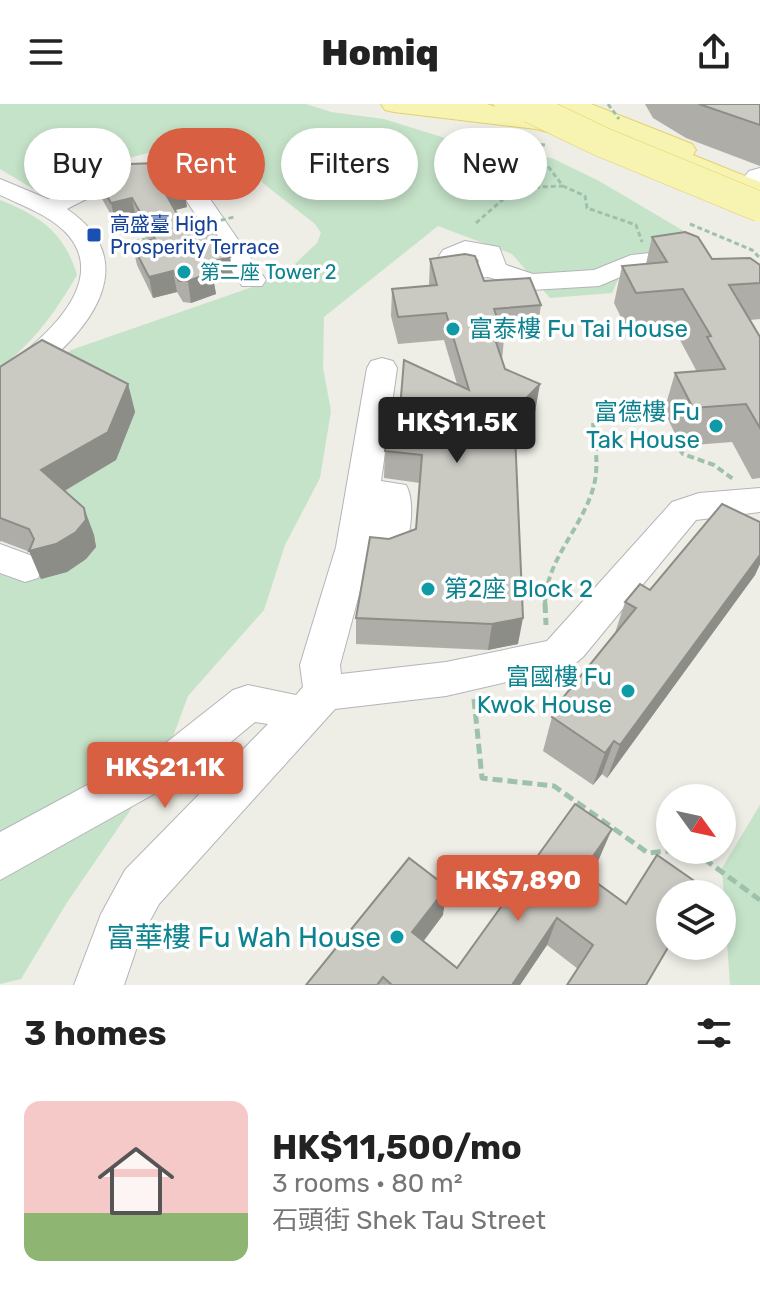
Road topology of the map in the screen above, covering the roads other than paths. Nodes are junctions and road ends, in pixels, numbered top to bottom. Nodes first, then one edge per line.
1 (394, 104) edge
2 (483, 104) edge
3 (506, 104) edge
4 (572, 104) edge
5 (446, 108) junction
6 (598, 111) edge
7 (541, 116) edge
8 (698, 173) dead end
9 (0, 186) edge
10 (752, 187) edge
11 (48, 209) junction
12 (489, 268) dead end
13 (252, 280) dead end
14 (760, 297) edge
15 (382, 368) dead end
16 (0, 384) edge
17 (362, 492) junction
18 (751, 511) edge
19 (354, 547) junction
20 (324, 693) junction
21 (282, 708) dead end
22 (0, 857) edge
23 (99, 985) edge

1 - 5 main road
2 - 5 main road
3 - 7 main road
4 - 6 main road
5 - 7 main road
6 - 10 main road
7 - 10 main road
7 - 10 main road, bridge
8 - 10 street
9 - 11 street
11 - 13 street
11 - 16 street
12 - 14 street
15 - 17 street
17 - 19 street
17 - 19 street
18 - 20 street
19 - 20 street
20 - 23 street
21 - 22 street

